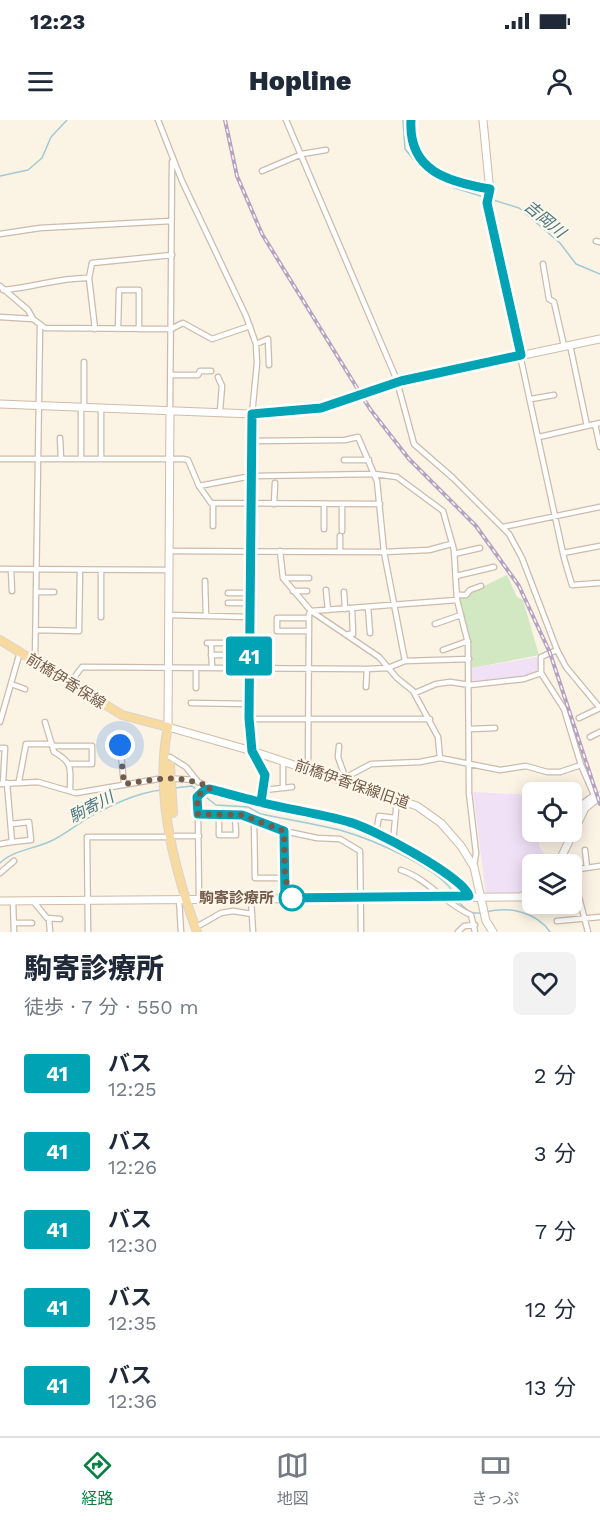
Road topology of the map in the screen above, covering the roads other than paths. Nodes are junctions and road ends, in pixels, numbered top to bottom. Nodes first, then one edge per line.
1 (158, 120) edge
2 (286, 120) edge
3 (411, 120) edge
4 (483, 120) edge
5 (326, 150) dead end
6 (302, 154) junction
7 (172, 159) junction
8 (262, 171) dead end
9 (490, 190) junction
10 (171, 221) junction
11 (0, 234) edge
12 (172, 255) junction
13 (543, 264) dead end
14 (90, 278) junction
15 (2, 288) edge
16 (0, 317) edge
17 (33, 319) junction
18 (40, 326) junction
19 (250, 326) junction
20 (95, 329) junction
21 (118, 329) junction
22 (139, 329) junction
23 (171, 329) junction
24 (600, 339) edge
25 (256, 344) junction
26 (567, 345) junction
27 (521, 355) junction
28 (84, 362) dead end
29 (269, 365) dead end
30 (211, 371) dead end
31 (171, 375) junction
32 (218, 376) dead end
33 (396, 378) dead end
34 (398, 385) dead end
35 (554, 395) dead end
36 (531, 399) junction
37 (0, 404) edge
38 (39, 407) junction
39 (83, 408) junction
40 (101, 409) junction
41 (170, 411) junction
42 (220, 411) junction
43 (252, 414) junction
44 (597, 424) edge
45 (587, 426) junction
46 (539, 437) junction
47 (60, 438) dead end
48 (252, 441) junction
49 (600, 447) edge
50 (39, 458) junction
51 (0, 459) edge
52 (61, 459) junction
53 (81, 459) junction
54 (101, 459) junction
55 (170, 459) junction
56 (344, 460) dead end
57 (369, 460) junction
58 (375, 474) junction
59 (251, 476) junction
60 (275, 483) dead end
61 (199, 486) junction
62 (213, 503) junction
63 (251, 504) junction
64 (274, 504) junction
65 (324, 504) junction
66 (342, 504) junction
67 (380, 504) junction
68 (600, 507) edge
69 (555, 517) junction
70 (213, 526) dead end
71 (503, 527) junction
72 (324, 529) dead end
73 (451, 544) junction
74 (600, 546) edge
75 (480, 548) dead end
76 (169, 551) junction
77 (249, 551) junction
78 (280, 551) junction
79 (340, 552) junction
80 (384, 552) junction
81 (454, 554) junction
82 (564, 554) junction
83 (494, 567) dead end
84 (0, 569) edge
85 (11, 570) junction
86 (37, 570) junction
87 (80, 570) junction
88 (101, 570) junction
89 (169, 570) junction
90 (456, 576) junction
91 (283, 578) junction
92 (309, 578) dead end
93 (205, 581) dead end
94 (600, 583) edge
95 (481, 586) dead end
96 (326, 590) dead end
97 (12, 591) dead end
98 (293, 591) junction
99 (307, 591) dead end
100 (36, 592) junction
101 (54, 592) dead end
102 (344, 592) dead end
103 (228, 593) dead end
104 (249, 593) junction
105 (457, 598) junction
106 (228, 603) dead end
107 (249, 603) junction
108 (394, 605) junction
109 (368, 607) junction
110 (352, 608) junction
111 (345, 609) junction
112 (328, 610) junction
113 (311, 611) junction
114 (169, 615) junction
115 (461, 615) junction
116 (206, 616) junction
117 (249, 617) junction
118 (101, 618) dead end
119 (309, 618) junction
120 (435, 624) dead end
121 (36, 630) junction
122 (309, 631) junction
123 (370, 633) dead end
124 (349, 634) junction
125 (0, 640) edge
126 (468, 642) junction
127 (249, 643) junction
128 (443, 650) dead end
129 (557, 650) junction
130 (20, 652) junction
131 (211, 655) junction
132 (224, 655) dead end
133 (469, 659) junction
134 (405, 661) junction
135 (35, 662) junction
136 (168, 668) junction
137 (196, 668) junction
138 (212, 668) junction
139 (249, 668) junction
140 (309, 668) junction
141 (388, 668) junction
142 (366, 669) junction
143 (541, 673) junction
144 (70, 683) junction
145 (11, 684) junction
146 (470, 686) junction
147 (366, 687) dead end
148 (196, 688) dead end
149 (25, 689) dead end
150 (415, 693) junction
151 (190, 703) dead end
152 (249, 704) junction
153 (600, 708) edge
154 (249, 718) junction
155 (309, 718) junction
156 (579, 718) dead end
157 (430, 719) junction
158 (0, 722) edge
159 (45, 722) dead end
160 (168, 728) junction
161 (495, 728) dead end
162 (471, 729) junction
163 (600, 732) edge
164 (590, 737) dead end
165 (52, 745) junction
166 (120, 745) dead end
167 (339, 746) dead end
168 (0, 748) edge
169 (252, 751) junction
170 (170, 756) junction
171 (440, 758) junction
172 (284, 761) junction
173 (69, 764) junction
174 (581, 765) junction
175 (470, 766) junction
176 (308, 769) junction
177 (343, 779) junction
178 (195, 780) junction
179 (19, 781) junction
180 (4, 784) edge
181 (124, 784) junction
182 (168, 786) junction
183 (292, 787) dead end
184 (211, 788) junction
185 (283, 788) junction
186 (264, 790) junction
187 (70, 791) junction
188 (600, 796) edge
189 (397, 799) junction
190 (261, 802) junction
191 (583, 806) junction
192 (198, 814) junction
193 (219, 814) junction
194 (236, 814) junction
195 (395, 818) junction
196 (254, 821) junction
197 (11, 824) junction
198 (284, 831) junction
199 (376, 834) junction
200 (171, 836) junction
201 (199, 836) junction
202 (12, 842) junction
203 (393, 843) junction
204 (0, 844) edge
205 (475, 847) junction
206 (463, 848) junction
207 (585, 850) dead end
208 (563, 854) edge
209 (14, 861) dead end
210 (600, 866) edge
211 (474, 867) junction
212 (586, 868) junction
213 (582, 869) edge
214 (400, 870) dead end
215 (0, 873) edge
216 (285, 878) junction
217 (445, 896) junction
218 (469, 896) junction
219 (480, 896) junction
220 (522, 896) edge
221 (360, 897) junction
222 (251, 898) junction
223 (285, 898) junction
224 (184, 899) junction
225 (199, 899) junction
226 (88, 900) junction
227 (0, 901) edge
228 (13, 901) junction
229 (33, 901) junction
230 (582, 907) edge
231 (252, 914) junction
232 (600, 917) edge
233 (585, 918) junction
234 (49, 919) junction
235 (60, 919) dead end
236 (557, 921) dead end
237 (14, 923) junction
238 (32, 923) dead end
239 (475, 925) junction
240 (200, 930) edge
241 (15, 932) edge
242 (50, 932) edge
243 (88, 932) edge
244 (181, 932) edge
245 (253, 932) edge
246 (361, 932) edge
247 (458, 932) edge
248 (475, 932) edge
249 (493, 932) edge
250 (588, 932) edge

1 - 7 street
2 - 6 street
3 - 9 street
4 - 9 street
5 - 6 street
6 - 8 street
6 - 33 street
7 - 10 street
7 - 19 street
9 - 27 street
10 - 11 street
10 - 12 street
12 - 14 street
12 - 23 street
13 - 26 street
14 - 15 street
14 - 20 street
15 - 17 street
16 - 17 street
17 - 18 street
18 - 20 street
18 - 38 street
19 - 23 street
19 - 25 street
20 - 21 street
21 - 22 street
21 - 22 street
22 - 23 street
23 - 31 street
24 - 26 street
25 - 29 street
25 - 43 street
26 - 27 street
26 - 45 street
27 - 36 street
27 - 43 street
28 - 39 street
30 - 31 street
31 - 41 street
32 - 42 street
34 - 71 street
35 - 36 street
36 - 46 street
37 - 38 street
38 - 39 street
38 - 50 street
39 - 40 street
39 - 53 street
40 - 41 street
40 - 54 street
41 - 42 street
41 - 55 street
42 - 43 street
43 - 48 street
44 - 45 street
44 - 49 street
45 - 46 street
46 - 69 street
47 - 52 street
48 - 57 street
48 - 59 street
50 - 51 street
50 - 52 street
50 - 86 street
52 - 53 street
53 - 54 street
54 - 55 street
55 - 61 street
55 - 76 street
56 - 57 street
57 - 58 street
58 - 59 street
58 - 67 street
58 - 73 street
59 - 61 street
59 - 63 street
60 - 64 street
61 - 62 street
62 - 63 street
62 - 70 street
63 - 64 street
63 - 77 street
64 - 65 street
65 - 66 street
65 - 72 street
66 - 67 street
66 - 79 street
67 - 80 street
68 - 69 street
69 - 71 street
69 - 82 street
71 - 129 street
73 - 80 street
73 - 81 street
74 - 82 street
75 - 81 street
76 - 77 street
76 - 89 street
77 - 78 street
77 - 104 street
78 - 79 street
78 - 91 street
79 - 80 street
80 - 108 street
81 - 90 street
82 - 94 street
83 - 90 street
84 - 85 street
85 - 86 street
85 - 97 street
86 - 87 street
86 - 100 street
87 - 88 street
87 - 121 street
88 - 89 street
88 - 118 street
89 - 114 street
90 - 105 street
91 - 92 street
91 - 98 street
93 - 116 street
95 - 105 street
96 - 112 street
98 - 99 street
98 - 113 street
100 - 101 street
100 - 121 street
102 - 111 street
103 - 104 street
104 - 107 street
105 - 108 street
105 - 115 street
106 - 107 street
107 - 117 street
108 - 109 street
108 - 134 street
109 - 110 street
109 - 123 street
110 - 111 street
110 - 124 street
111 - 112 street
112 - 113 street
113 - 119 street
113 - 124 street
114 - 116 street
114 - 136 street
115 - 120 street
115 - 126 street
116 - 117 street
117 - 127 street
119 - 122 street
119 - 122 street
121 - 135 street
122 - 140 street
124 - 141 street
125 - 130 main road, 前橋伊香保線
126 - 128 street
126 - 133 street
127 - 131 street
127 - 139 street
129 - 143 street
129 - 153 street
130 - 135 main road, 前橋伊香保線
130 - 145 street
131 - 132 street
131 - 138 street
133 - 134 street
133 - 146 street
134 - 141 street
135 - 144 main road, 前橋伊香保線
136 - 137 street
136 - 144 street
136 - 160 street
137 - 138 street
137 - 148 street
138 - 139 street
139 - 140 street
139 - 152 street
140 - 142 street
140 - 155 street
141 - 142 street
141 - 150 street
142 - 147 street
143 - 146 street
143 - 174 street
144 - 160 main road, 前橋伊香保線
145 - 149 street
145 - 158 street
146 - 150 street
146 - 162 street
150 - 157 street
151 - 152 street
152 - 154 street
153 - 156 street
154 - 155 street
154 - 169 street
155 - 157 street
155 - 176 street
157 - 171 street
159 - 165 street
160 - 169 street, 前橋伊香保線旧道
160 - 170 main road
160 - 182 main road
161 - 162 street
162 - 175 street
163 - 164 street
165 - 173 street
165 - 173 street
165 - 179 street
166 - 181 street
167 - 177 street
168 - 180 street
169 - 172 street, 前橋伊香保線旧道
169 - 186 street
170 - 178 street
170 - 182 main road
171 - 175 street
171 - 177 street
172 - 176 street, 前橋伊香保線旧道
172 - 185 street
173 - 187 street
174 - 175 street
174 - 191 street
175 - 205 street
176 - 177 street, 前橋伊香保線旧道
177 - 189 street, 前橋伊香保線旧道
178 - 182 street
178 - 184 street
179 - 180 street
179 - 187 street
180 - 197 street
181 - 182 street
181 - 187 street
182 - 200 main road
182 - 224 main road
183 - 185 street
184 - 190 street
184 - 192 street
185 - 186 street
186 - 190 street
188 - 191 street
189 - 195 street
189 - 206 street, 前橋伊香保線旧道
190 - 199 street
191 - 208 street
192 - 193 street
192 - 201 street
193 - 194 street
193 - 194 street
194 - 196 street
195 - 199 street
195 - 203 street
196 - 198 street
196 - 216 street
197 - 202 street
197 - 202 street
198 - 216 street
198 - 221 street
199 - 203 street
200 - 201 street
200 - 224 main road
200 - 226 street
201 - 225 street
202 - 204 street
203 - 218 street
205 - 206 street
205 - 211 street
206 - 211 street, 前橋伊香保線旧道
207 - 212 street
209 - 215 street
210 - 212 street
211 - 219 street, 前橋伊香保線旧道
212 - 213 street
214 - 217 street
216 - 223 street
217 - 218 street
217 - 221 street
217 - 239 street
218 - 219 street
219 - 220 street
219 - 249 street, 前橋伊香保線旧道
221 - 223 street
221 - 246 street
222 - 223 street
222 - 225 street
222 - 231 street
224 - 225 street
224 - 226 street
224 - 240 main road
224 - 244 street
226 - 229 street
226 - 243 street
227 - 228 street
228 - 229 street
228 - 237 street
229 - 234 street
230 - 233 street
231 - 240 street
231 - 245 street
232 - 233 street
233 - 236 street
233 - 250 street
234 - 235 street
234 - 242 street
237 - 238 street
237 - 241 street
239 - 247 street
239 - 248 street

